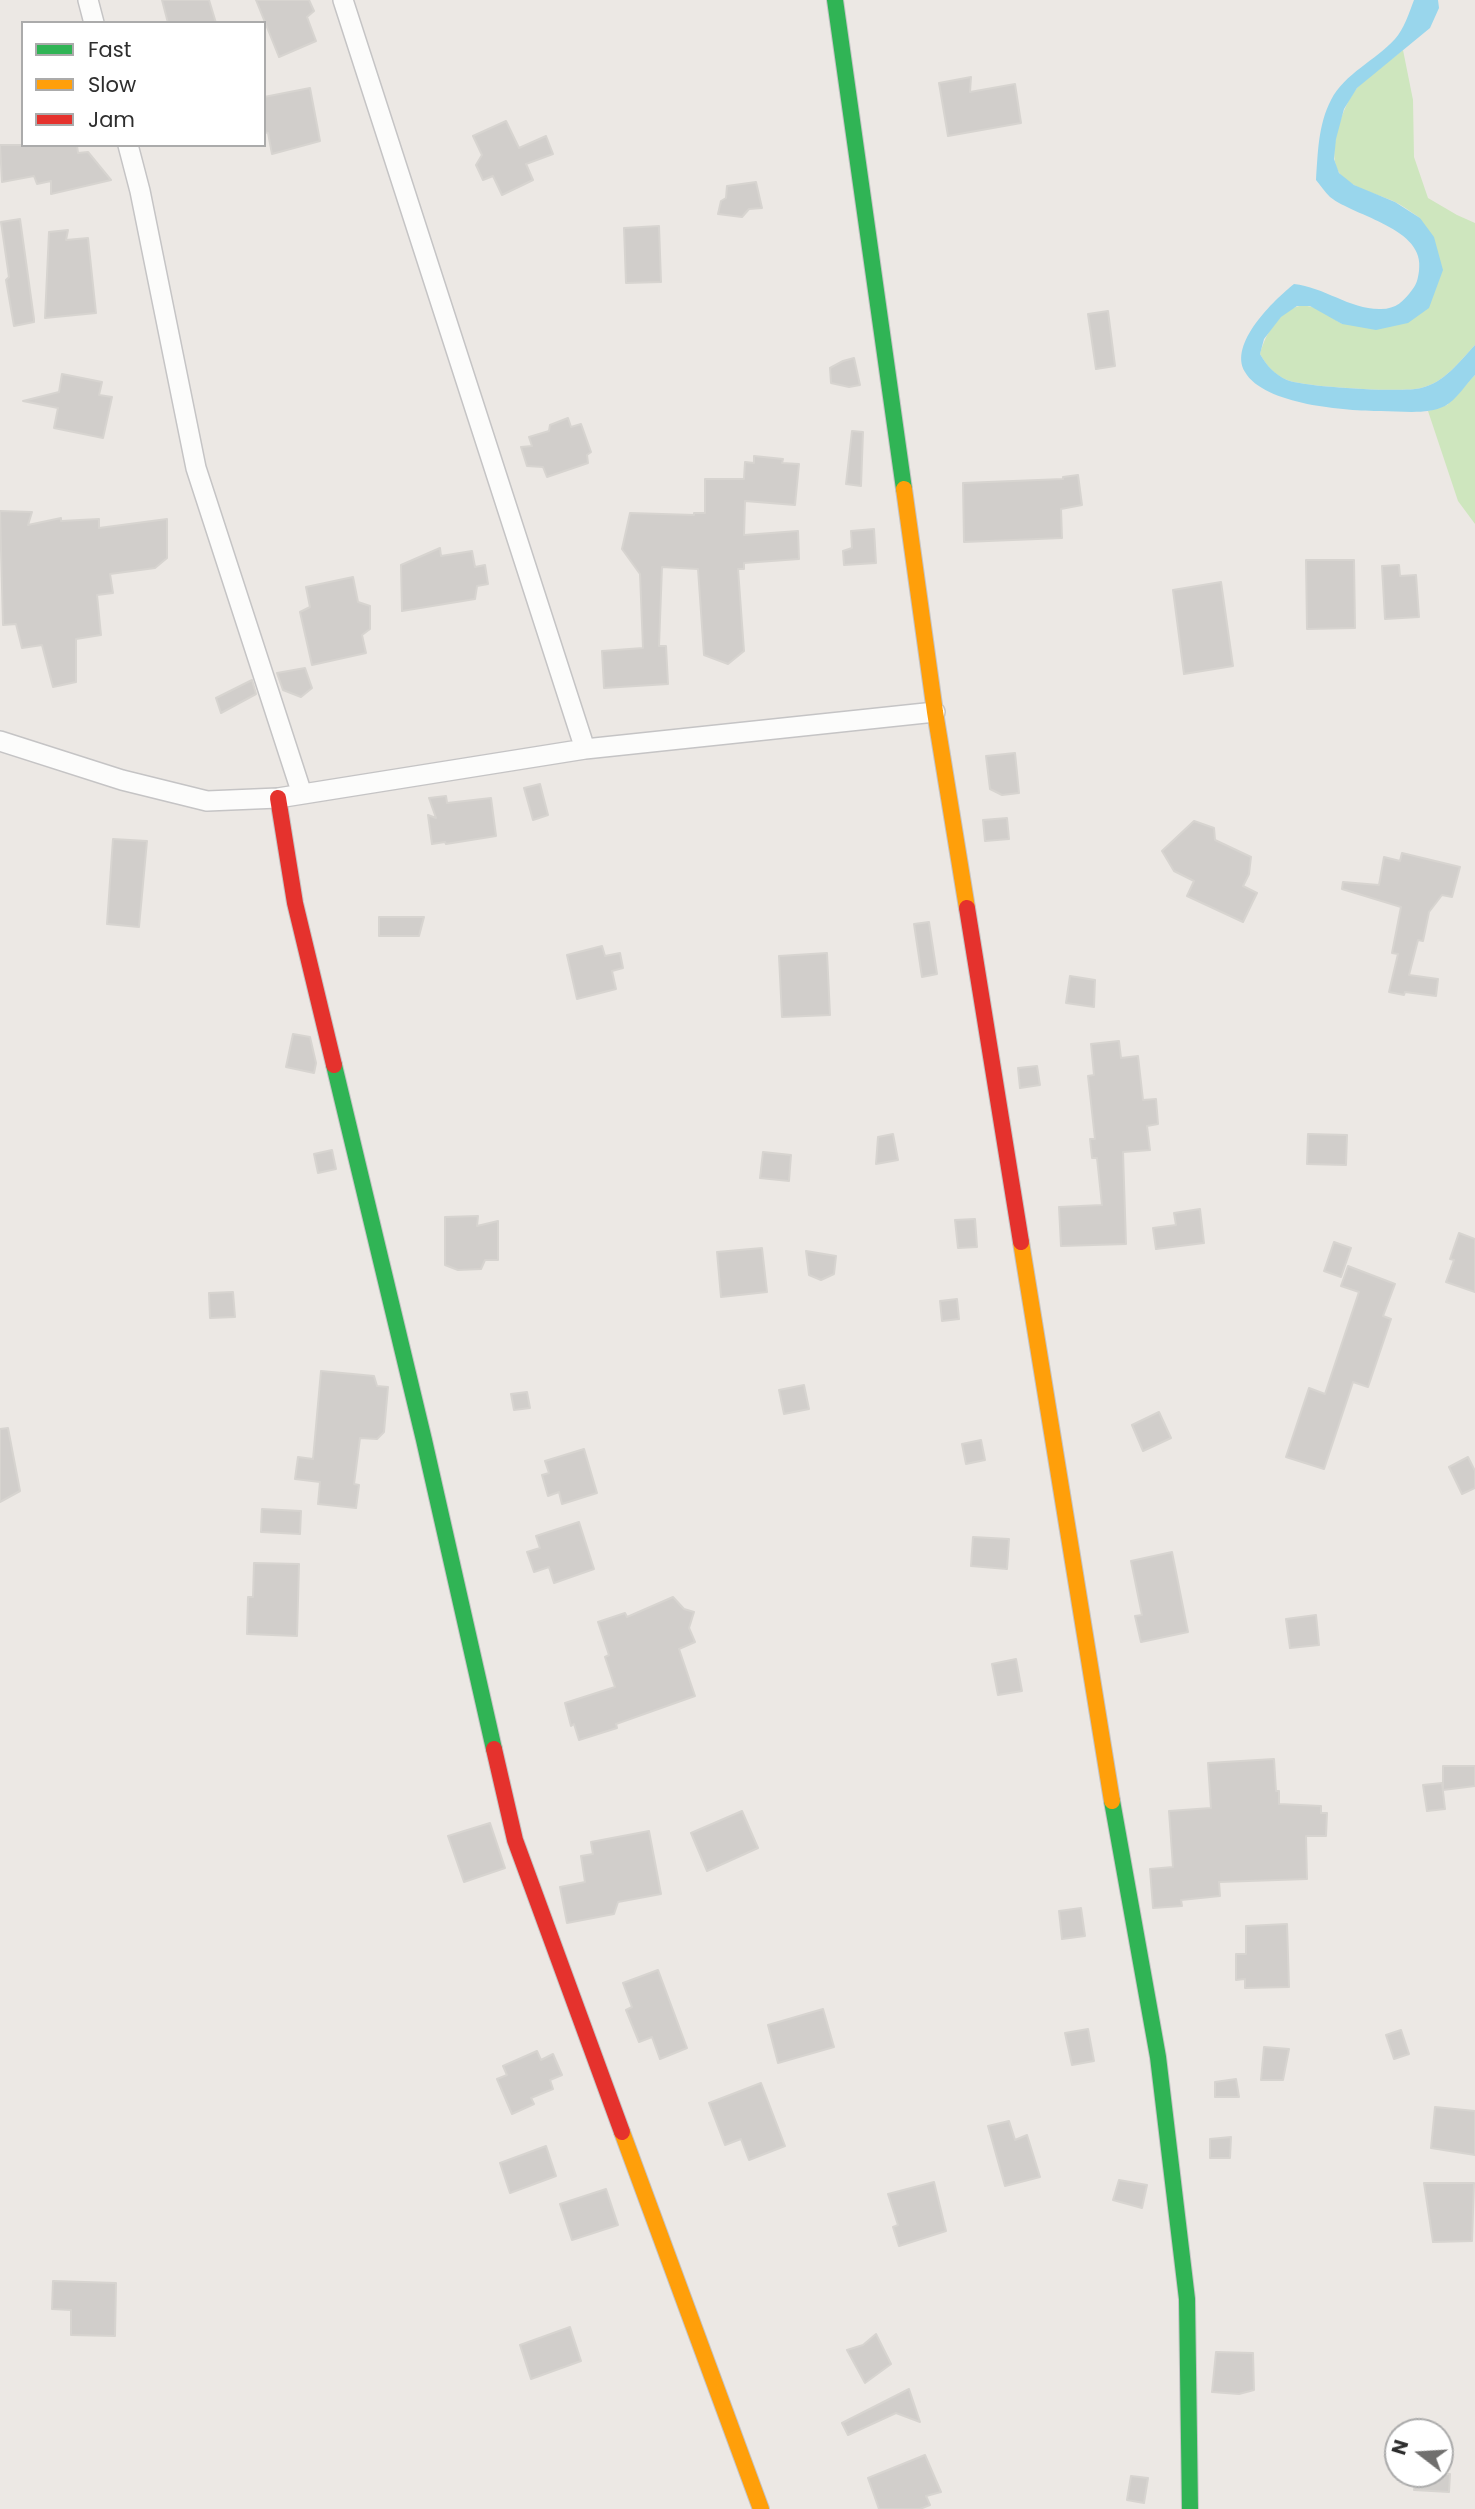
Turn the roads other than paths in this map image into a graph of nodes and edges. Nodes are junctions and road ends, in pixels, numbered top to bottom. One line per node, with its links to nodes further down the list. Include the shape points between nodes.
1 (88, 0): 4 (street)
2 (343, 0): 8 (street)
3 (835, 0): 6 (street)
4 (93, 21)
5 (129, 147): 9 (street, via 196,468)
6 (934, 712): 8 (street); 12 (street, via 1101,1737 1158,2057 1187,2299)
7 (0, 741): 10 (street, via 206,801)
8 (585, 749): 9 (street)
9 (302, 794): 10 (street)
10 (278, 798): 11 (street, via 295,903 515,1840)
11 (761, 2509)
12 (1190, 2509)

